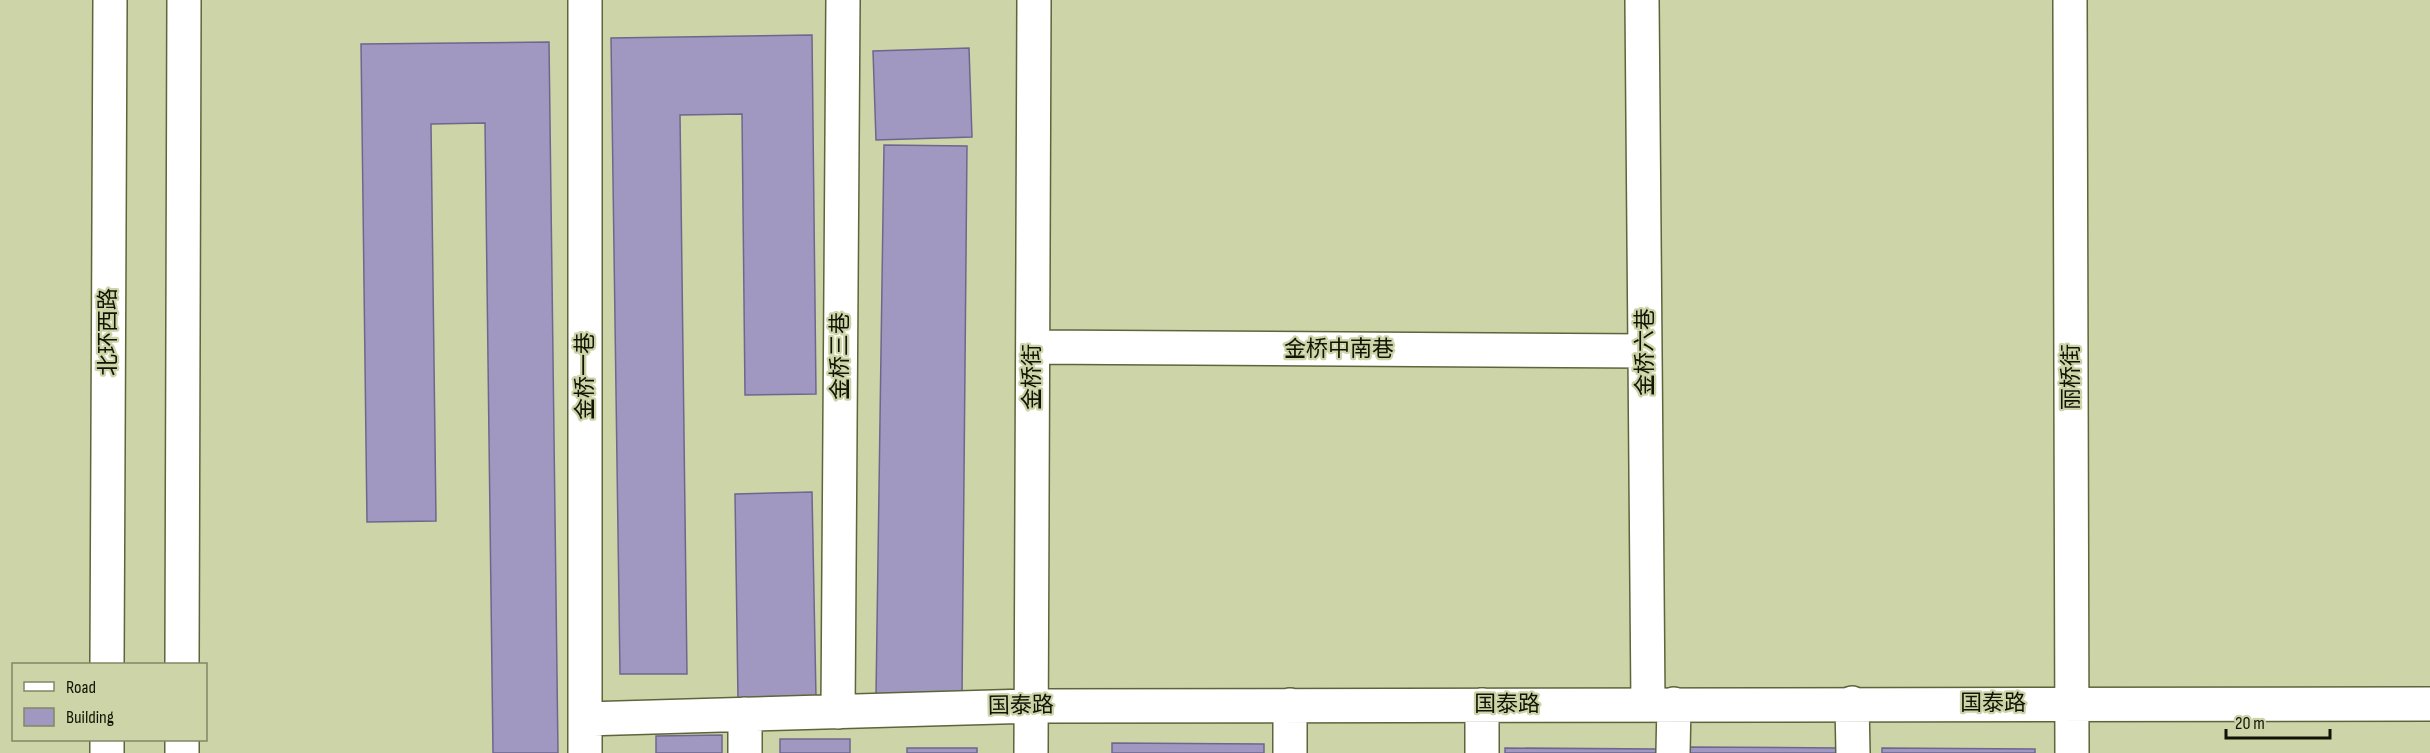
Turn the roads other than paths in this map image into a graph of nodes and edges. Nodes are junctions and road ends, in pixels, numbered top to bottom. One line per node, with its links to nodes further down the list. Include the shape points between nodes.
1 (110, 0): 10 (street, 北环西路)
2 (184, 0): 11 (street)
3 (585, 0): 21 (street, 金桥一巷)
4 (843, 0): 19 (street, 金桥三巷)
5 (1034, 0): 8 (street, 金桥街)
6 (1642, 0): 9 (street, 金桥六巷)
7 (2070, 0): 12 (street, 丽桥街)
8 (1033, 347): 9 (street, 金桥中南巷); 18 (street, 金桥街)
9 (1645, 351): 13 (street, 金桥六巷)
10 (107, 663)
11 (182, 663)
12 (2073, 703): 14 (street, 国泰路); 15 (street, 国泰路); 29 (street, 丽桥街)
13 (1661, 704): 14 (street, 国泰路); 17 (street, 国泰路); 27 (street, 金桥六巷)
14 (1852, 704): 28 (street)
15 (2430, 704)
16 (1290, 705): 17 (street, 国泰路); 18 (street, 国泰路); 25 (street)
17 (1482, 705): 26 (street)
18 (1031, 706): 19 (street, 国泰路); 24 (street, 金桥街)
19 (838, 712): 20 (street, 国泰路)
20 (745, 714): 21 (street, 国泰路); 23 (street)
21 (585, 719): 22 (street, 金桥一巷)
22 (585, 753)
23 (745, 753)
24 (1031, 753)
25 (1290, 753)
26 (1482, 753)
27 (1673, 753)
28 (1853, 753)
29 (2072, 753)

